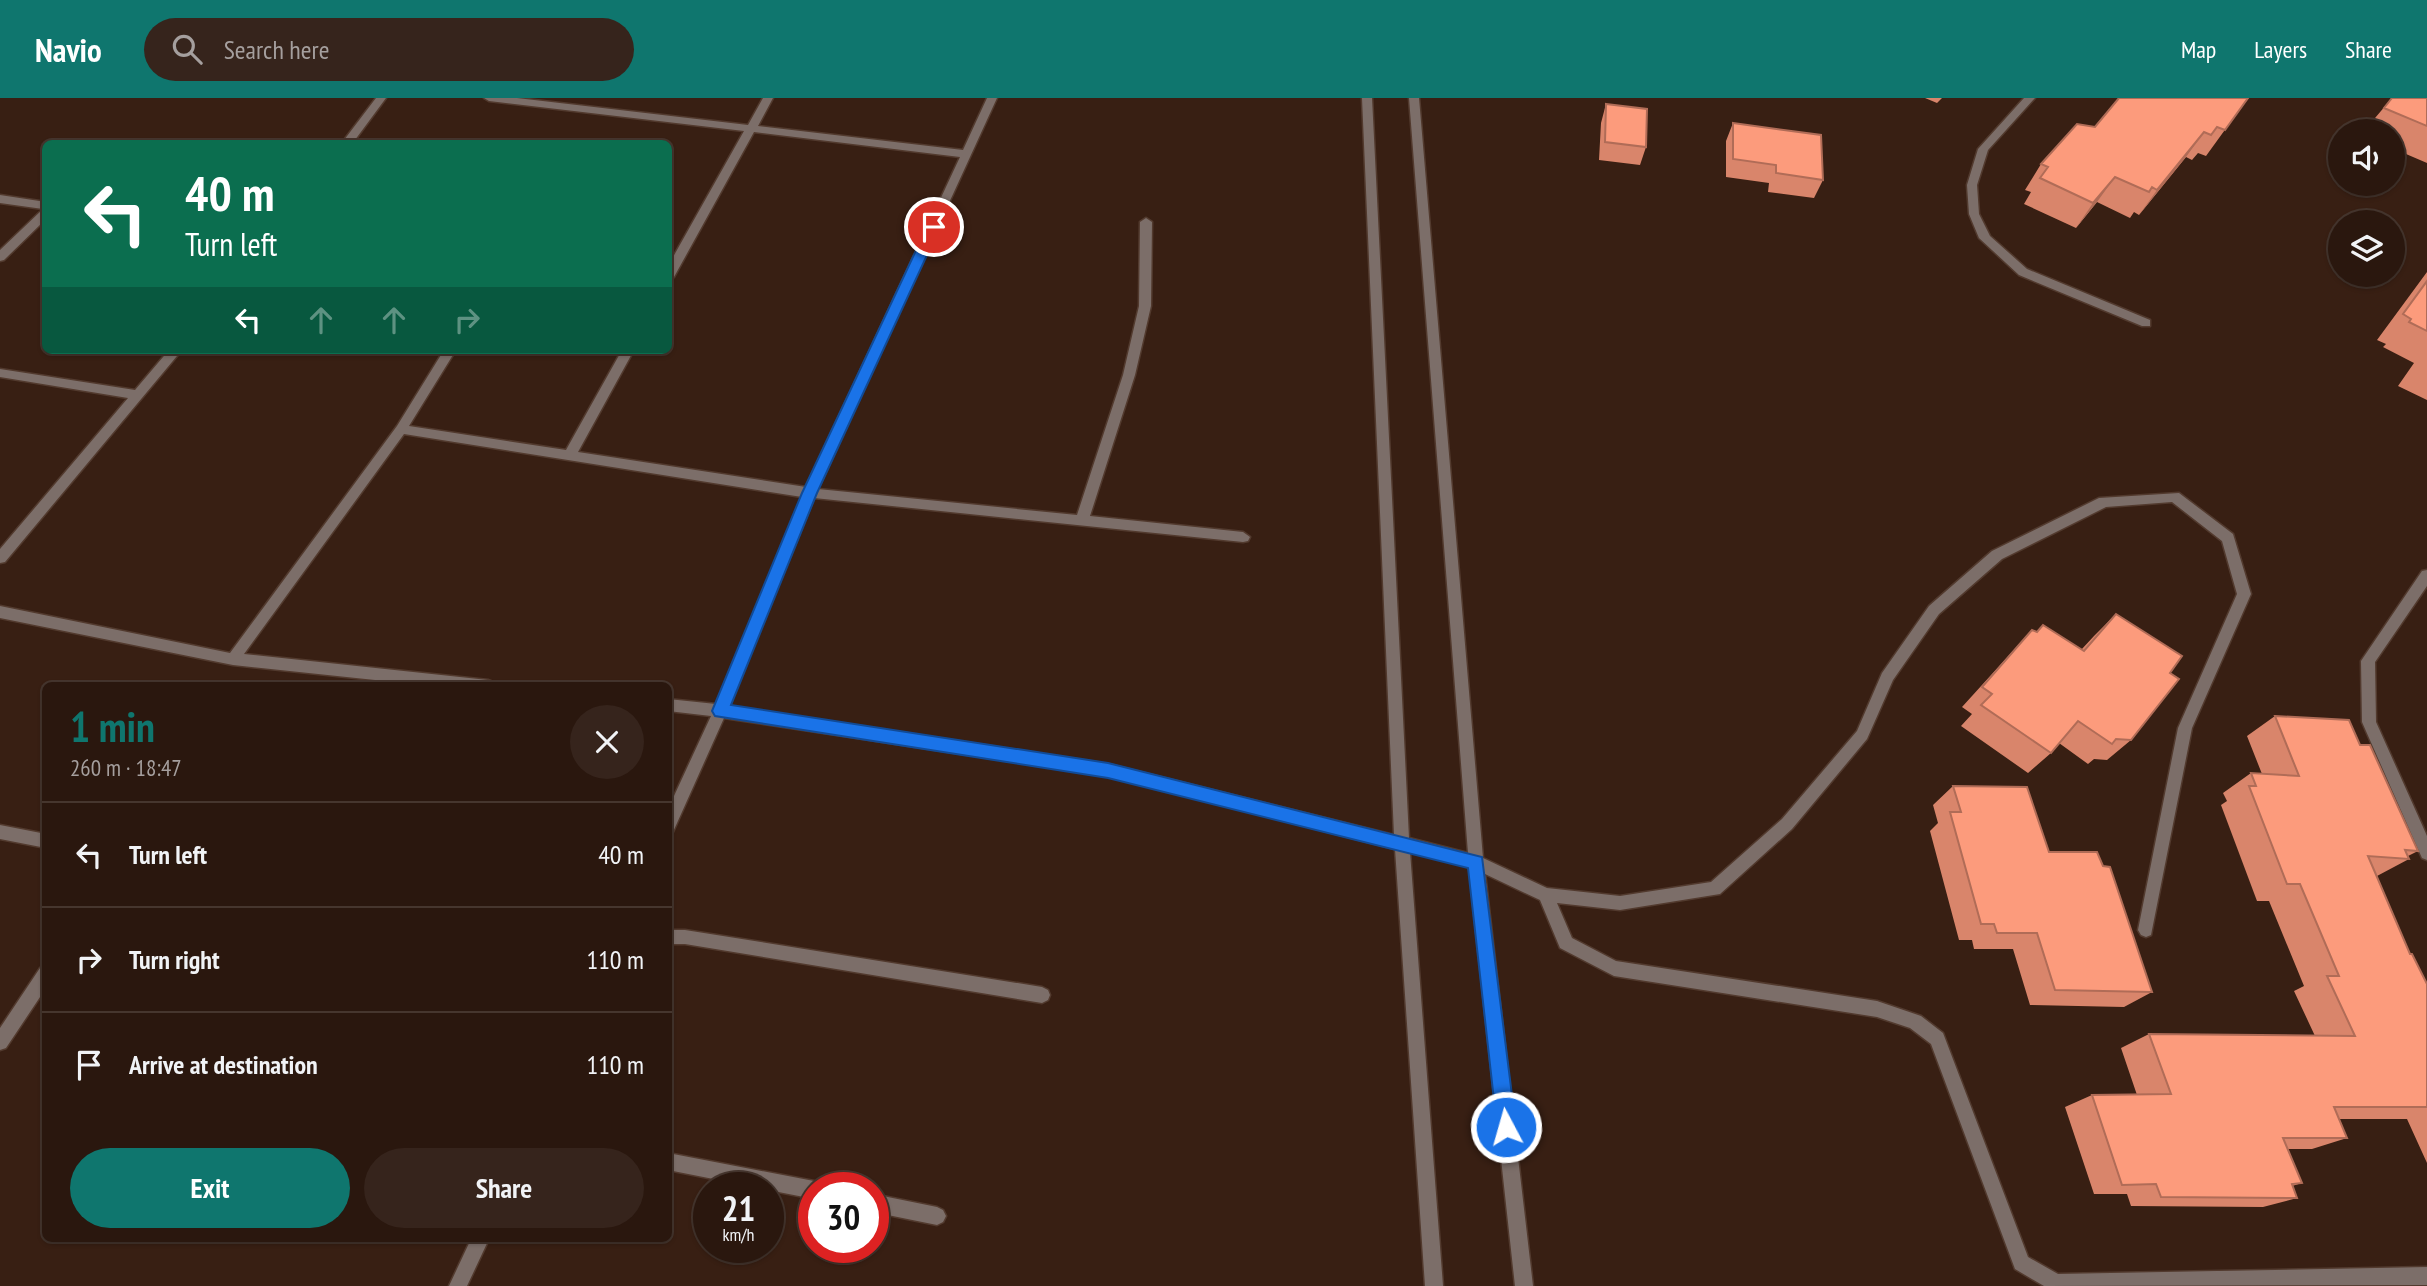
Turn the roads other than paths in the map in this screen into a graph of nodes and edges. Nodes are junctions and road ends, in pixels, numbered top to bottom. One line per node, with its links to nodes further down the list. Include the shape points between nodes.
1 (381, 98): 9 (street)
2 (489, 98): 8 (street)
3 (768, 98): 8 (street)
4 (992, 98): 10 (street)
5 (1367, 98): 38 (street)
6 (1414, 98): 40 (street)
7 (2030, 98): 17 (street, via 1983,149 1979,161 1972,185 1974,214 1985,238 2023,272)
8 (749, 130): 10 (street); 16 (street)
9 (349, 140)
10 (967, 154): 25 (street)
11 (0, 199): 12 (street)
12 (42, 205)
13 (42, 216): 15 (street)
14 (1146, 222): 26 (street, via 1145,306 1129,375)
15 (0, 257)
16 (672, 268)
17 (2146, 323)
18 (173, 354): 22 (street)
19 (448, 354): 23 (street)
20 (626, 354): 24 (street)
21 (0, 373): 22 (street)
22 (138, 395): 28 (street)
23 (401, 429): 24 (street); 31 (street)
24 (569, 456): 25 (street)
25 (810, 493): 26 (street); 34 (street)
26 (1082, 521): 27 (street)
27 (1243, 537)
28 (0, 558)
29 (2427, 575): 39 (street, via 2368,661 2369,722)
30 (0, 612): 31 (street)
31 (233, 659): 32 (street)
32 (450, 682)
33 (672, 705): 34 (street)
34 (720, 711): 35 (street); 38 (street, via 1108,770)
35 (672, 818)
36 (0, 832): 37 (street)
37 (42, 840)
38 (1402, 843): 40 (street); 54 (street)
39 (2427, 852)
40 (1476, 862): 41 (street); 55 (street)
41 (1546, 895): 42 (street, via 1620,902 1715,889 1787,824 1862,735 1887,677 1934,610 1997,555 2104,502 2174,497 2228,538 2244,594 2185,728); 52 (street, via 1566,943 1615,968 1877,1009 1915,1022 1937,1039 2021,1263 2056,1283)
42 (2146, 930)
43 (672, 937): 45 (street)
44 (42, 979): 46 (street)
45 (1042, 995)
46 (0, 1042)
47 (672, 1162): 48 (street)
48 (798, 1188)
49 (889, 1206): 50 (street)
50 (937, 1216)
51 (479, 1242): 53 (street)
52 (2427, 1276)
53 (458, 1286)
54 (1434, 1286)
55 (1524, 1286)

